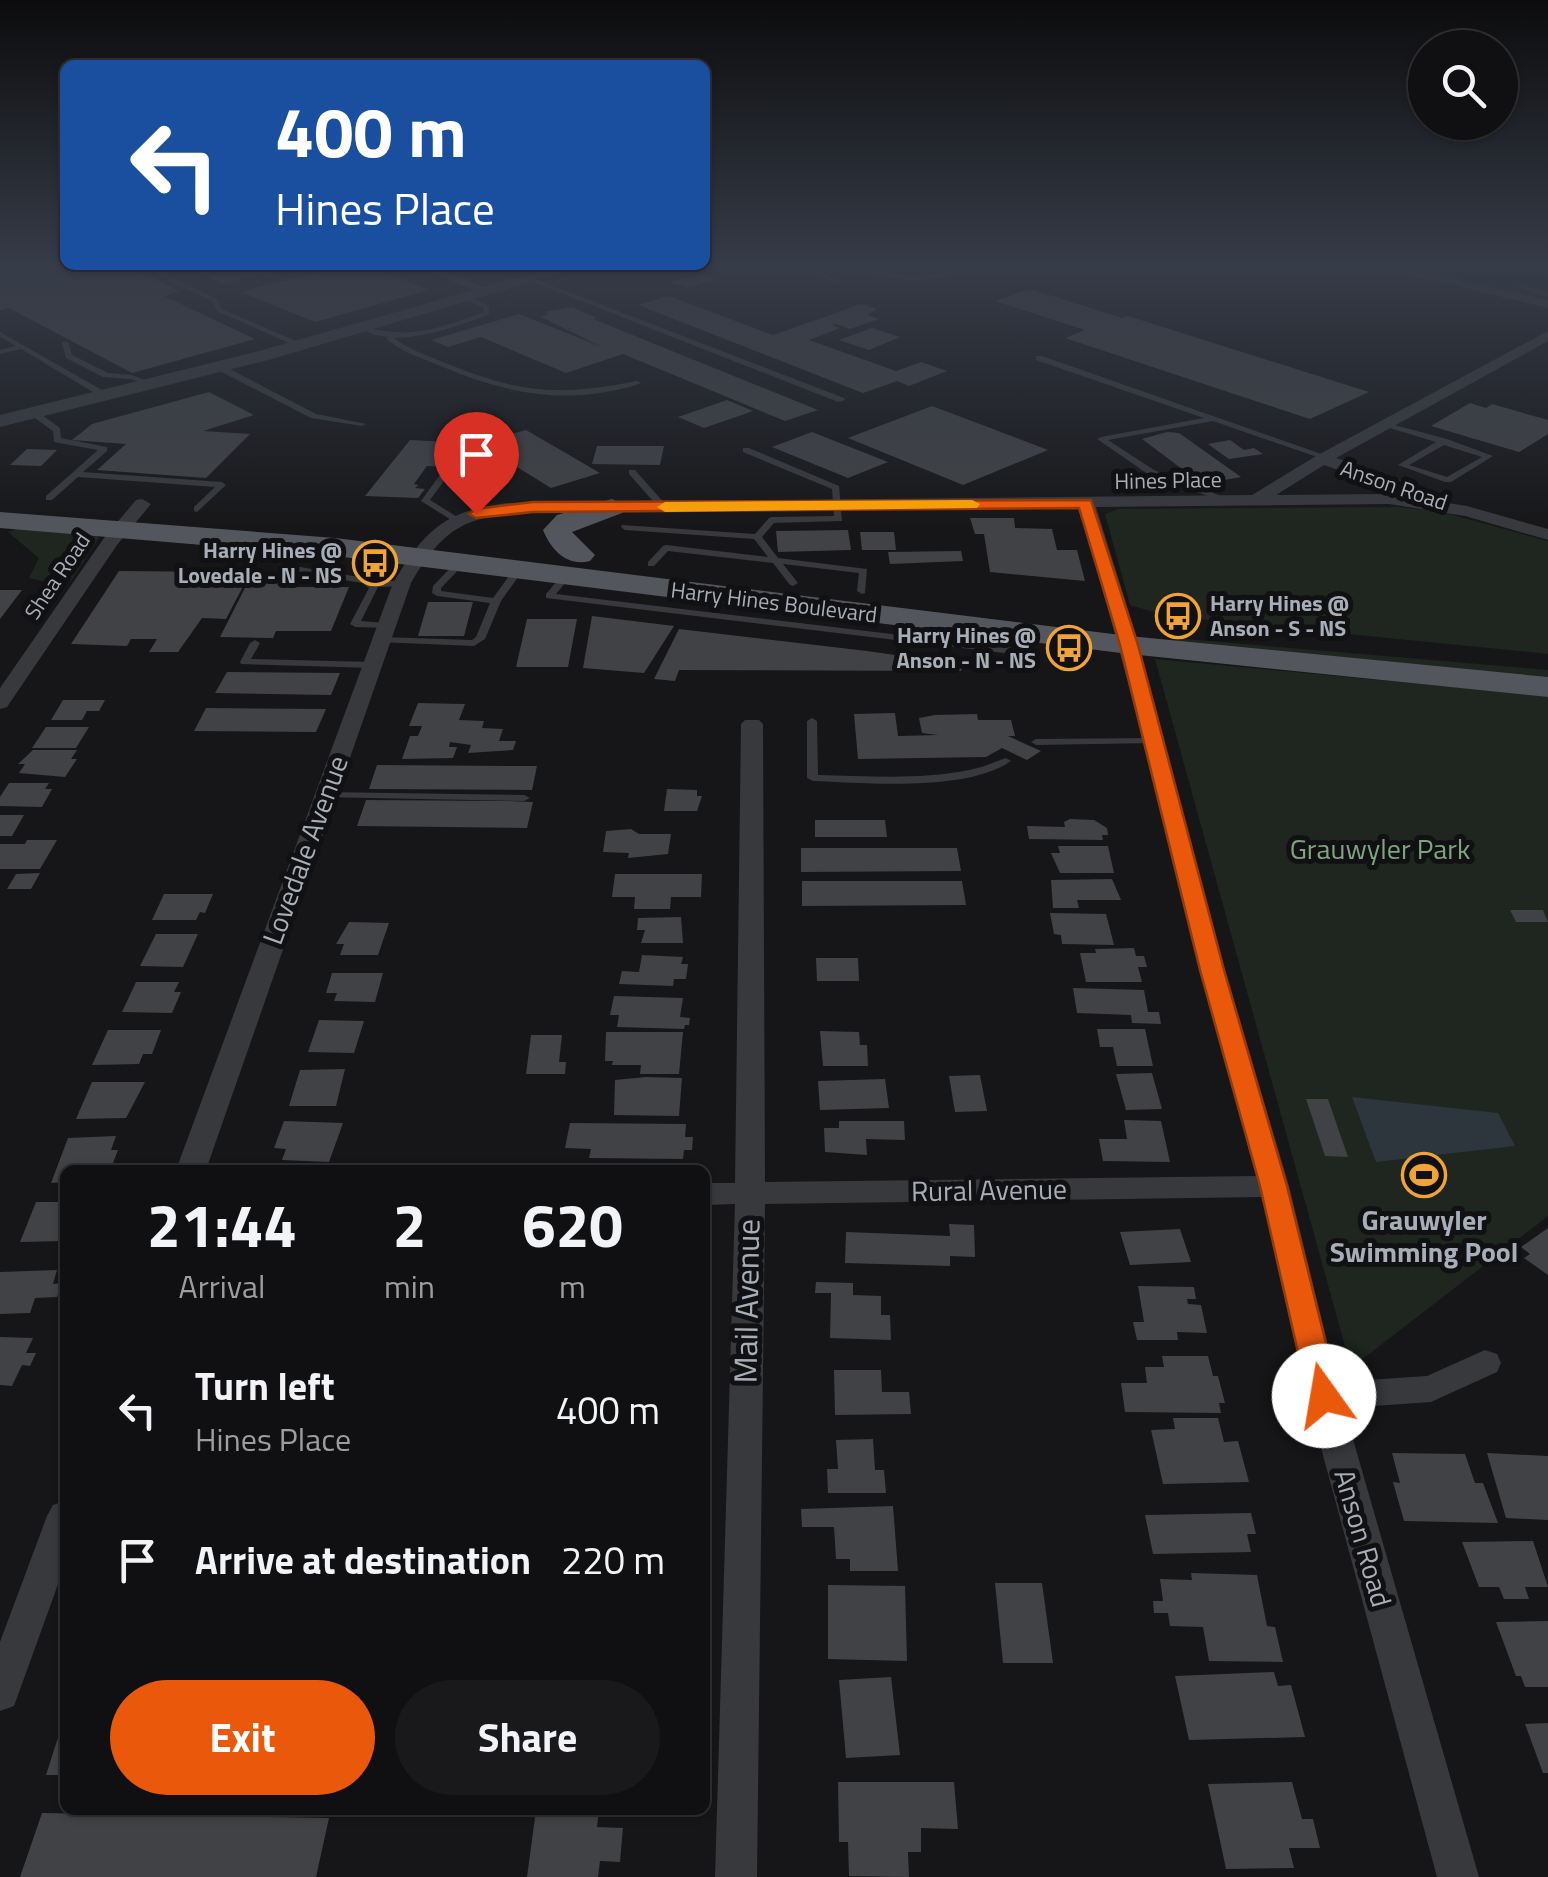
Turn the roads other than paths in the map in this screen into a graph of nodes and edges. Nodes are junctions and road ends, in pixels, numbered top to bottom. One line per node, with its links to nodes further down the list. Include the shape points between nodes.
1 (38, 356): 11 (lane)
2 (69, 356): 10 (lane, via 106,375)
3 (259, 356): 8 (street)
4 (421, 356): 9 (lane, via 516,392 558,395)
5 (732, 356): 12 (lane)
6 (1511, 356): 17 (street, Anson Road)
7 (1039, 358): 14 (lane)
8 (218, 366): 10 (street); 16 (lane, via 314,416)
9 (637, 383)
10 (150, 384): 11 (street)
11 (106, 396): 13 (street)
12 (841, 400)
13 (35, 414): 15 (street); 23 (lane, via 57,430 57,440 104,449)
14 (1215, 418): 20 (lane); 27 (lane, via 1100,439 1151,472)
15 (0, 421)
16 (362, 424)
17 (1386, 424): 18 (lane); 20 (street, Anson Road)
18 (1444, 441): 18 (lane, via 1490,456 1448,480 1402,466)
19 (746, 450): 30 (lane, via 836,488)
20 (1324, 458): 26 (street, Anson Road); 32 (street, Anson Road)
21 (448, 470): 39 (lane, via 425,501)
22 (632, 472): 31 (lane)
23 (76, 474): 25 (lane); 29 (lane)
24 (0, 495): 25 (main road, Harry Hines Boulevard)
25 (49, 498): 29 (main road, Harry Hines Boulevard)
26 (1254, 501): 27 (street, Hines Place); 32 (street, Hines Place, via 1389,500)
27 (1232, 502): 28 (street, Hines Place)
28 (1086, 503): 30 (street, Hines Place); 49 (street, Anson Road)
29 (141, 504): 34 (main road, Harry Hines Boulevard); 38 (main road, Harry Hines Boulevard); 39 (main road, Harry Hines Boulevard); 54 (street, Shea Road)
30 (838, 505): 31 (street, Hines Place); 37 (lane, via 839,519 772,520)
31 (663, 507): 33 (street, Hines Place)
32 (1466, 511): 36 (street, Hines Place)
33 (618, 517): 35 (lane); 39 (street, Hines Place, via 503,508); 41 (main road, via 568,521 558,530)
34 (0, 520)
35 (661, 530): 37 (lane); 43 (lane)
36 (1548, 535)
37 (757, 537): 45 (lane)
38 (305, 544): 39 (main road, Harry Hines Boulevard); 44 (lane, via 281,567)
39 (426, 549): 40 (main road, Harry Hines Boulevard); 41 (main road, Harry Hines Boulevard); 44 (lane); 48 (street, Lovedale Avenue)
40 (460, 563): 42 (main road, Harry Hines Boulevard); 46 (lane, via 437,593)
41 (573, 566): 42 (main road, Harry Hines Boulevard); 43 (main road, Harry Hines Boulevard)
42 (518, 570): 46 (lane)
43 (642, 575): 45 (main road, Harry Hines Boulevard); 45 (main road, Harry Hines Boulevard, via 690,602)
44 (369, 584): 48 (lane, via 374,587 355,624)
45 (780, 592): 47 (main road, Harry Hines Boulevard); 47 (lane, via 864,571)
46 (496, 601): 48 (lane, via 474,643)
47 (859, 612): 49 (main road, Harry Hines Boulevard); 49 (main road, Harry Hines Boulevard, via 920,630)
48 (384, 633): 52 (street, Lovedale Avenue)
49 (1124, 633): 51 (main road, Harry Hines Boulevard); 53 (main road, Harry Hines Boulevard); 58 (street, Anson Road)
50 (255, 642): 52 (lane, via 246,662)
51 (1548, 660)
52 (372, 665): 60 (street, Lovedale Avenue)
53 (1548, 686)
54 (0, 703)
55 (812, 721): 59 (lane, via 813,778 907,780 993,769)
56 (752, 724): 65 (street, Mail Avenue)
57 (1036, 742): 58 (lane)
58 (1152, 742): 63 (street, Anson Road)
59 (1006, 760)
60 (324, 795): 61 (lane); 62 (street, Lovedale Avenue)
61 (524, 798)
62 (193, 1165)
63 (1274, 1186): 65 (street, Rural Avenue); 67 (street, Anson Road)
64 (710, 1194): 65 (street, Rural Avenue)
65 (750, 1194): 70 (street, Mail Avenue)
66 (1485, 1363): 67 (street, via 1431,1389)
67 (1324, 1396): 71 (street, Anson Road)
68 (60, 1530): 69 (street)
69 (0, 1692)
70 (736, 1877)
71 (1458, 1877)

